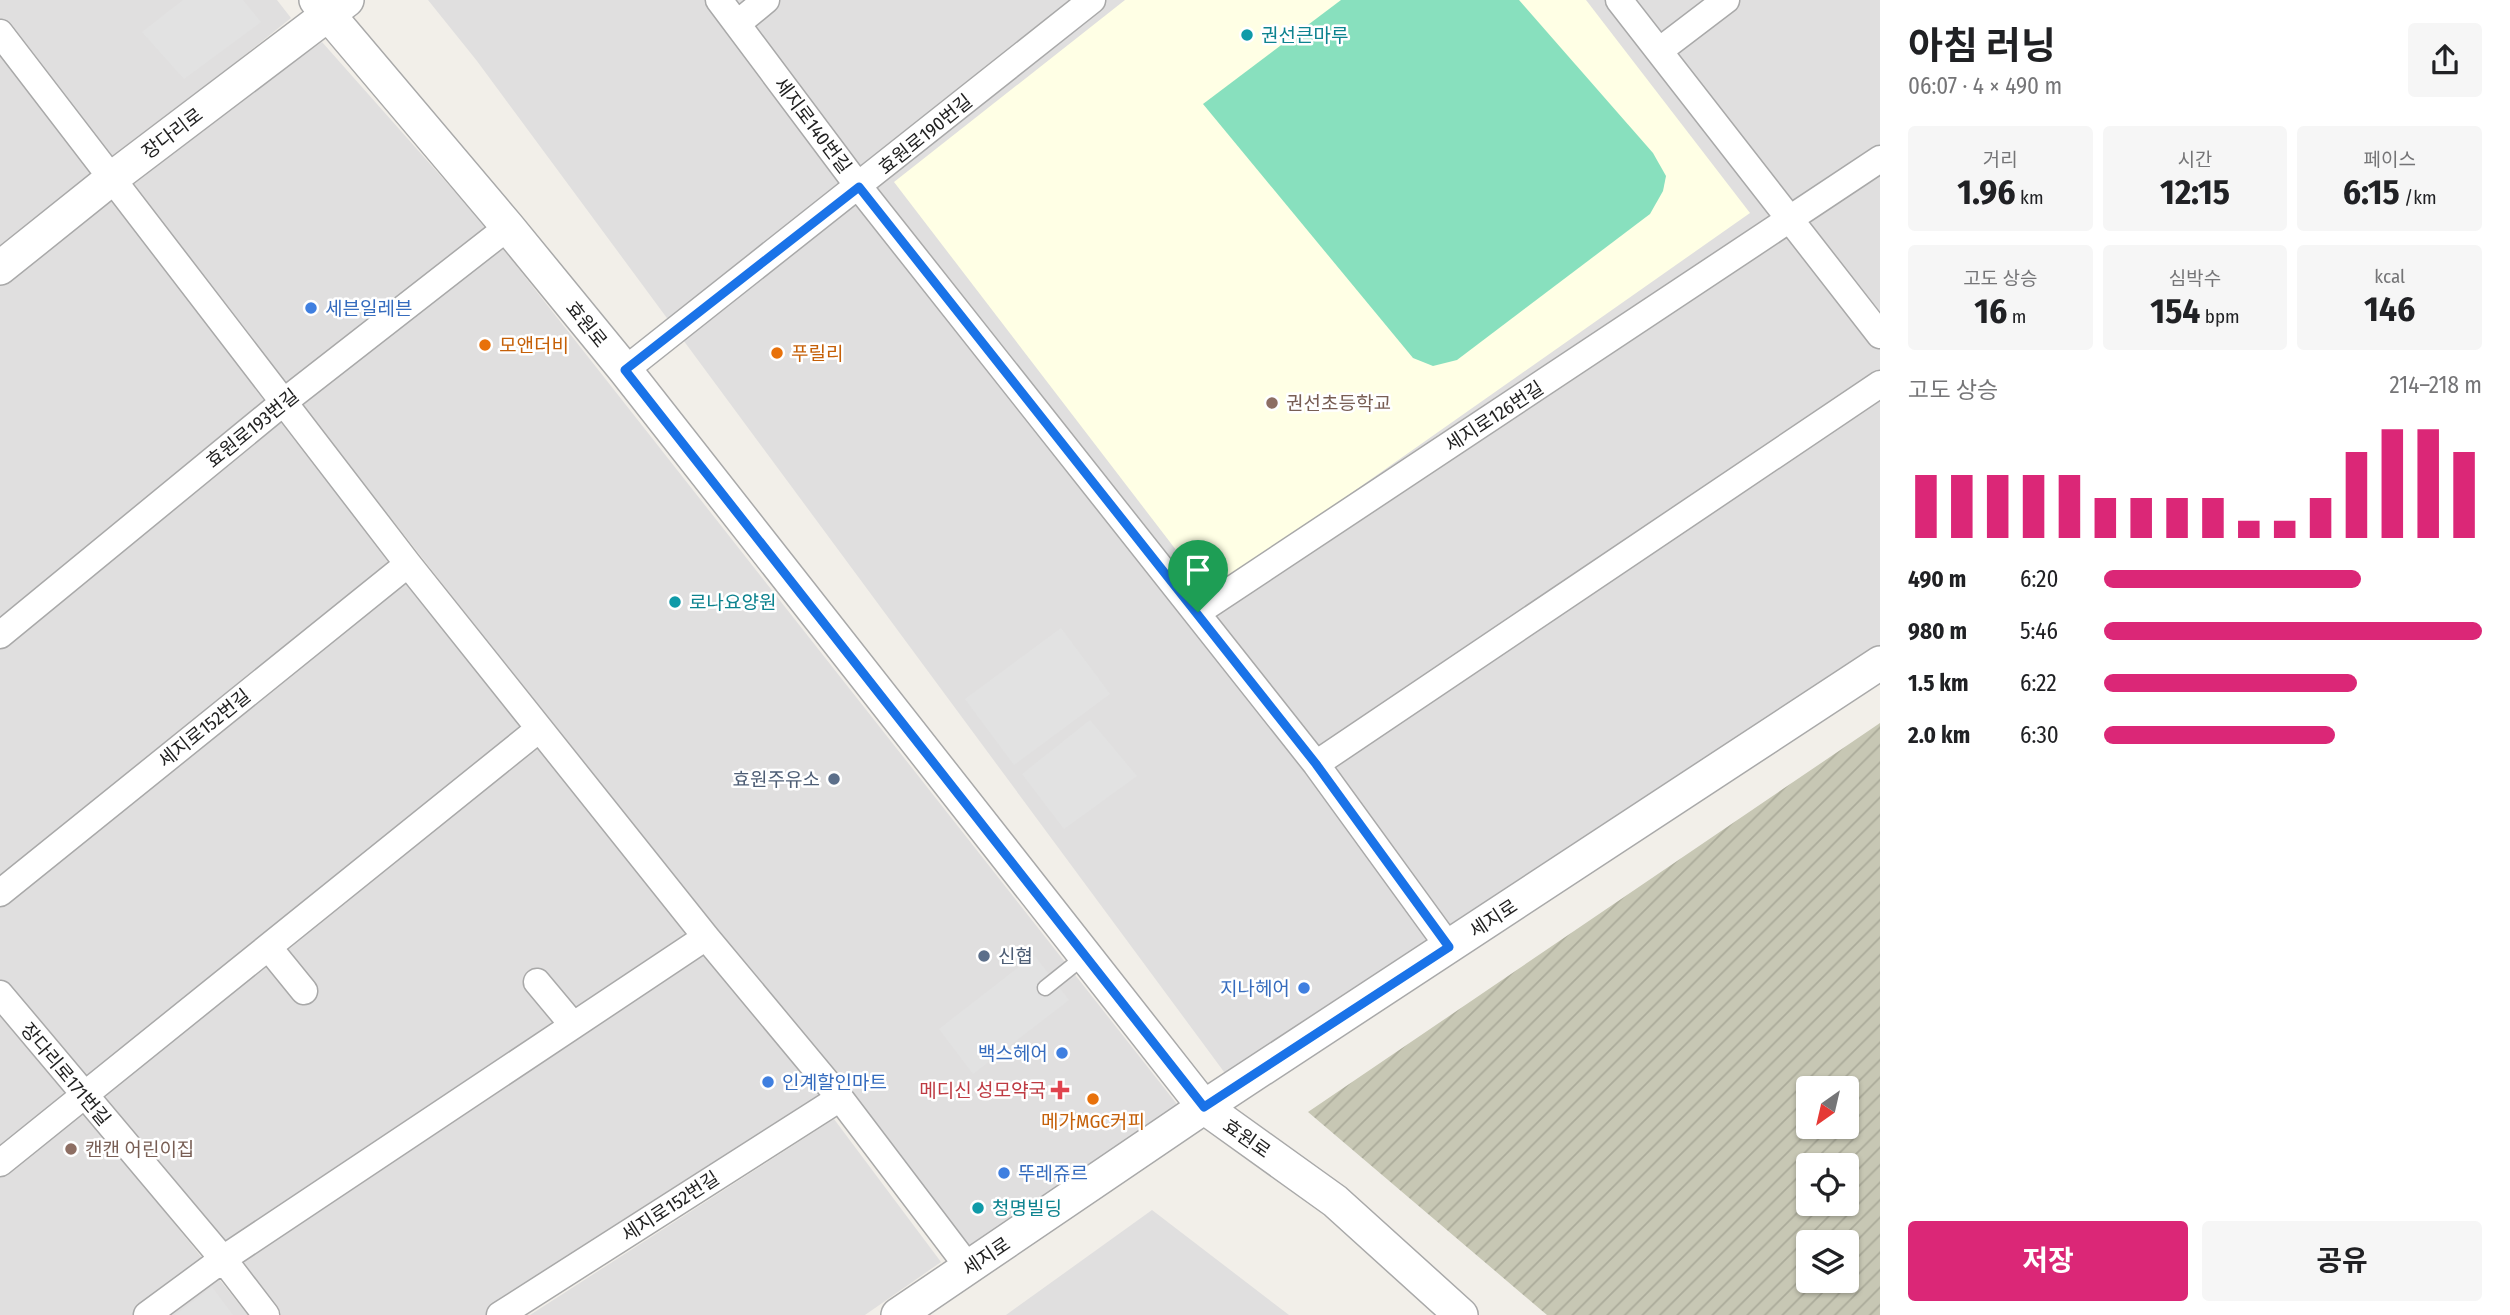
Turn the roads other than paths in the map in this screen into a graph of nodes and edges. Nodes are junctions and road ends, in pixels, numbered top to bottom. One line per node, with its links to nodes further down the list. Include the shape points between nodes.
1 (719, 0): 7 (street, 세지로140번길)
2 (766, 0): 7 (street)
3 (1092, 0): 12 (street, 효원로190번길)
4 (1619, 0): 9 (street)
5 (1726, 0): 9 (street)
6 (329, 4): 11 (street, 장다리로); 14 (street, 효원로)
7 (737, 24): 12 (street, 세지로140번길)
8 (0, 33): 11 (street)
9 (1659, 51): 13 (street)
10 (1880, 159): 13 (street, 세지로126번길)
11 (111, 179): 15 (street, 장다리로); 19 (street)
12 (859, 187): 17 (street, 효원로190번길); 21 (street, 세지로140번길)
13 (1791, 220): 16 (street); 21 (street, 세지로126번길)
14 (508, 227): 17 (street, 효원로); 19 (street, 효원로193번길)
15 (0, 268)
16 (1880, 335)
17 (625, 370): 30 (street, 효원로)
18 (1880, 384): 25 (street)
19 (285, 401): 20 (street); 22 (street, 효원로193번길)
20 (408, 564): 24 (street); 26 (street, 세지로152번길)
21 (1198, 612): 25 (street, 세지로140번길)
22 (0, 635)
23 (1880, 663): 28 (street, 세지로)
24 (539, 729): 27 (street); 29 (street)
25 (1316, 764): 28 (street, 세지로140번길)
26 (0, 892)
27 (706, 937): 35 (street); 37 (street)
28 (1449, 947): 38 (street, 세지로)
29 (269, 948): 33 (street); 36 (street)
30 (1085, 956): 32 (lane); 38 (street, 효원로)
31 (537, 982): 35 (street)
32 (1045, 988)
33 (304, 990)
34 (0, 994): 36 (street, 장다리로171번길)
35 (573, 1025): 40 (street)
36 (85, 1096): 39 (street); 40 (street, 장다리로171번길)
37 (840, 1098): 41 (street); 44 (street, 세지로152번길)
38 (1204, 1107): 41 (street, 세지로); 46 (street, 효원로, via 1335,1201)
39 (0, 1163)
40 (223, 1259): 42 (street); 43 (street, 장다리로171번길)
41 (969, 1268): 45 (street, 세지로)
42 (147, 1315)
43 (266, 1315)
44 (500, 1315)
45 (898, 1315)
46 (1461, 1315)

